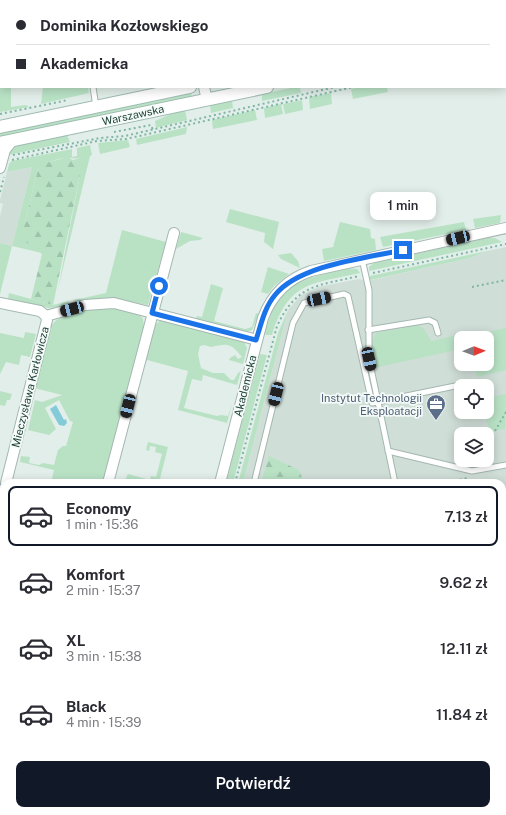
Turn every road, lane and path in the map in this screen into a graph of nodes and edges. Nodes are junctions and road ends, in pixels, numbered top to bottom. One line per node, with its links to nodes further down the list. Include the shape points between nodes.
1 (93, 88): 9 (lane)
2 (185, 88): 9 (main road, Warszawska)
3 (204, 88): 8 (street)
4 (262, 88): 8 (main road, Warszawska)
5 (331, 88): 12 (path)
6 (348, 88): 12 (path)
7 (75, 99): 10 (path)
8 (207, 100): 14 (main road, Warszawska)
9 (96, 107): 11 (main road, Warszawska)
10 (0, 114)
11 (0, 128)
12 (153, 131): 13 (path, via 152,125); 16 (path, via 100,138); 16 (path, via 126,139 97,141)
13 (114, 132)
14 (13, 140): 15 (main road, Warszawska); 16 (street)
15 (0, 143)
16 (1, 160)
17 (506, 230): 20 (street, Akademicka)
18 (174, 234): 25 (street)
19 (506, 244): 21 (path)
20 (362, 259): 21 (lane); 29 (street, Akademicka, via 311,271 286,284 268,306)
21 (366, 274): 27 (lane, via 369,294); 40 (path, via 311,287 296,296 285,309 271,345)
22 (506, 280): 23 (path)
23 (472, 287)
24 (0, 303): 26 (street, Mieczysława Karłowicza, via 40,311)
25 (152, 313): 26 (street, via 114,303 101,303); 29 (street); 38 (street)
26 (46, 316): 37 (street, Mieczysława Karłowicza)
27 (368, 330): 28 (lane, via 429,320 435,323); 31 (lane, via 369,359)
28 (438, 333)
29 (256, 340): 39 (street, Akademicka)
30 (454, 386): 31 (lane)
31 (378, 402): 34 (lane); 41 (lane, via 372,403 370,400 348,296 344,294 304,303 293,323)
32 (506, 412): 33 (path)
33 (495, 431)
34 (388, 451): 36 (lane); 42 (lane)
35 (506, 465): 36 (lane)
36 (472, 471): 43 (path, via 471,477)
37 (7, 479)
38 (109, 479)
39 (221, 479)
40 (236, 479)
41 (255, 479)
42 (393, 479)
43 (461, 479)
44 (281, 815): 45 (lane)
45 (286, 815)

